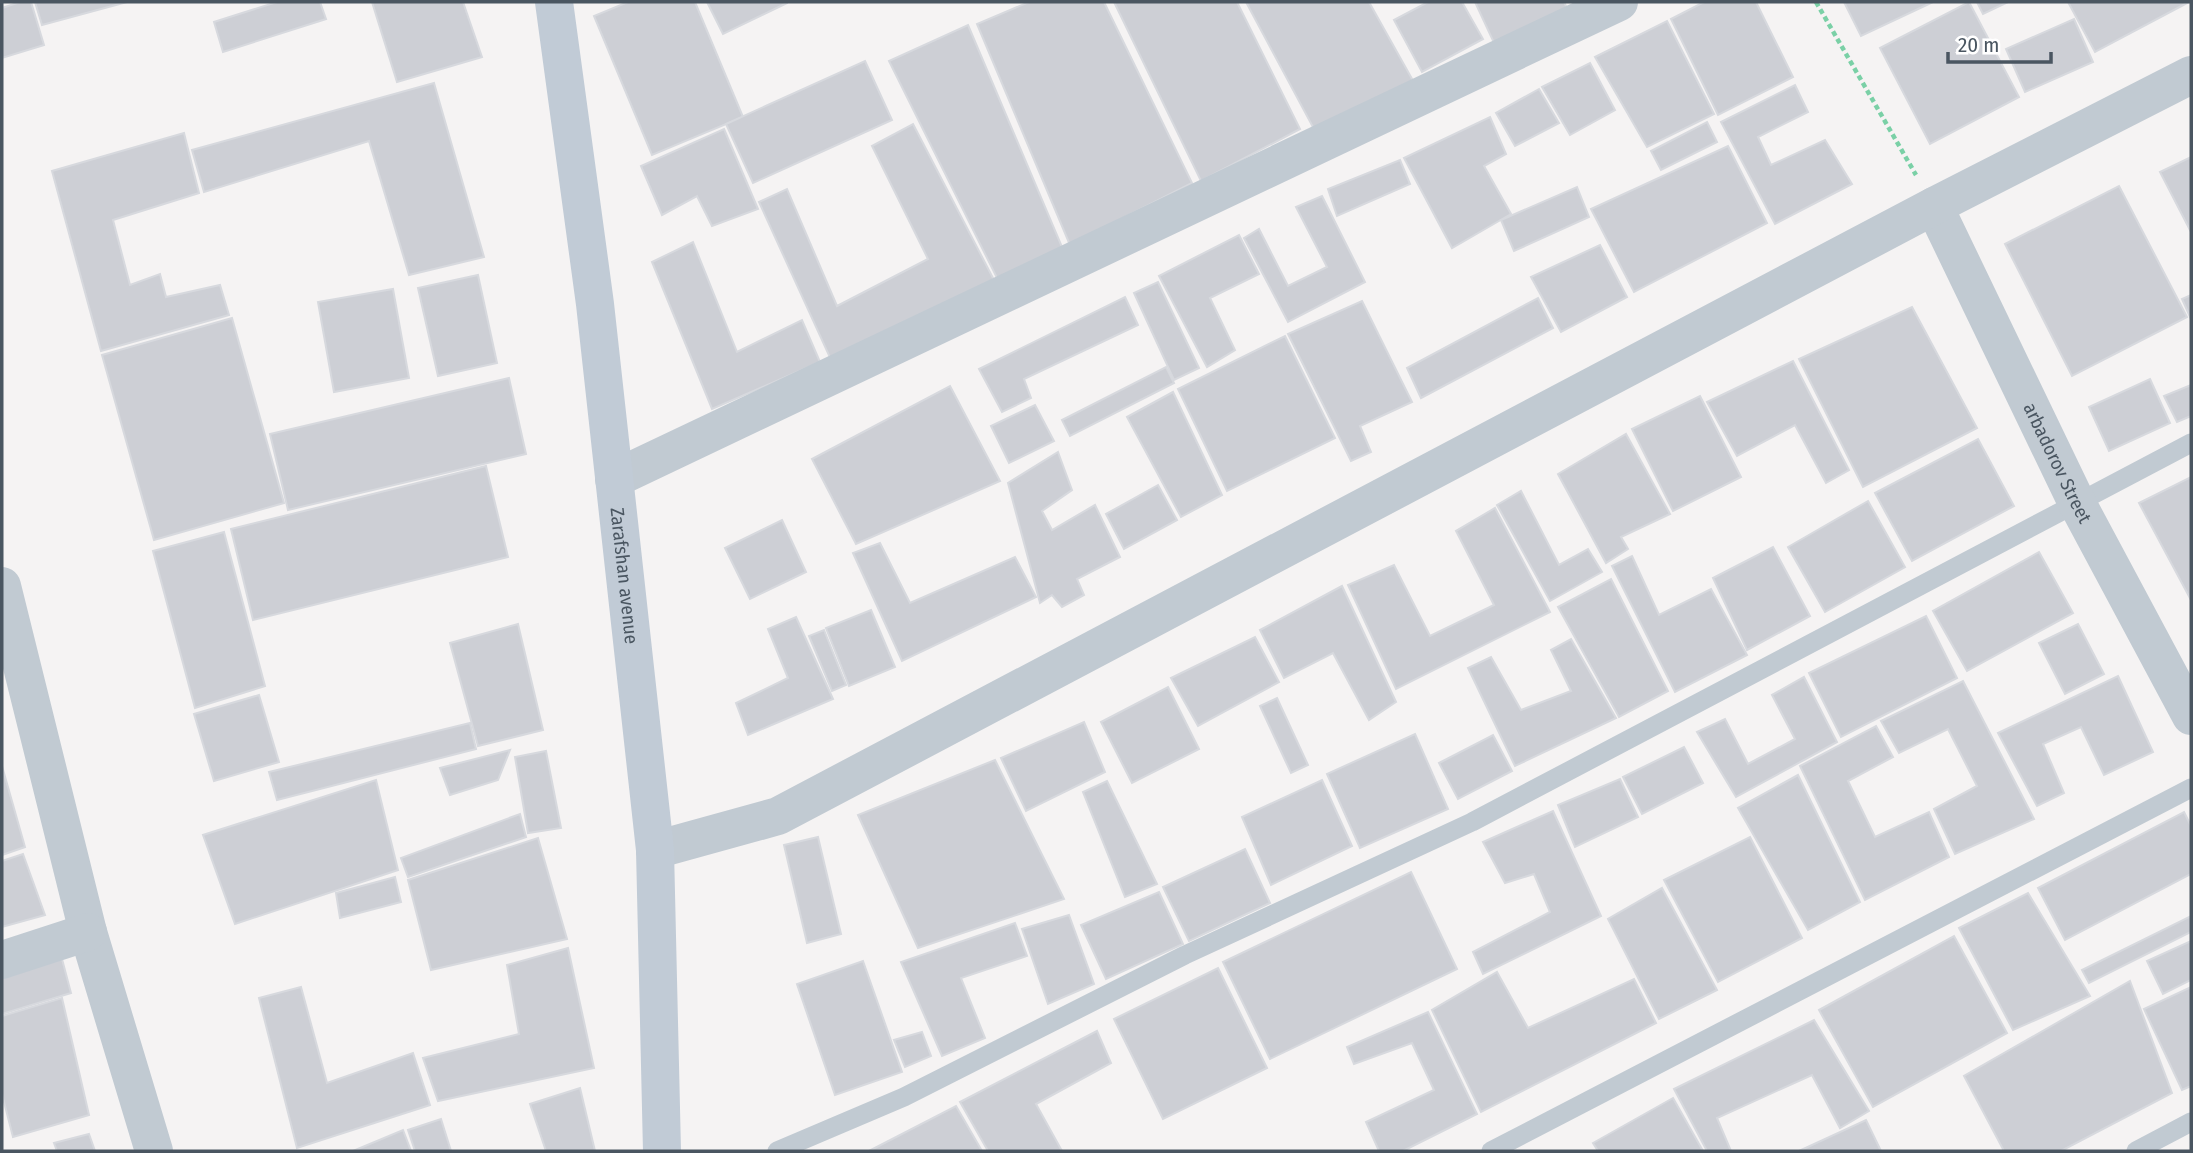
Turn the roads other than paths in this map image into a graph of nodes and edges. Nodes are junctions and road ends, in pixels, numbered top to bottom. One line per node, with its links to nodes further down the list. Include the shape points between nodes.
1 (554, 2): 6 (main road, Zarafshan avenue)
2 (1619, 2): 6 (street)
3 (2191, 75): 4 (street)
4 (1934, 206): 7 (street, arbadorov Street); 11 (street, via 778,817)
5 (2191, 443): 7 (lane)
6 (614, 479): 11 (main road, Zarafshan avenue)
7 (2077, 503): 9 (street, arbadorov Street); 17 (lane, via 1472,822 1185,955 904,1097)
8 (2, 586): 12 (street)
9 (2191, 716)
10 (2191, 788): 18 (lane)
11 (655, 850): 16 (main road, Zarafshan avenue)
12 (88, 932): 13 (street); 15 (street)
13 (2, 960)
14 (2191, 1122): 19 (lane)
15 (153, 1151)
16 (662, 1151)
17 (776, 1151)
18 (1491, 1151)
19 (2136, 1151)

